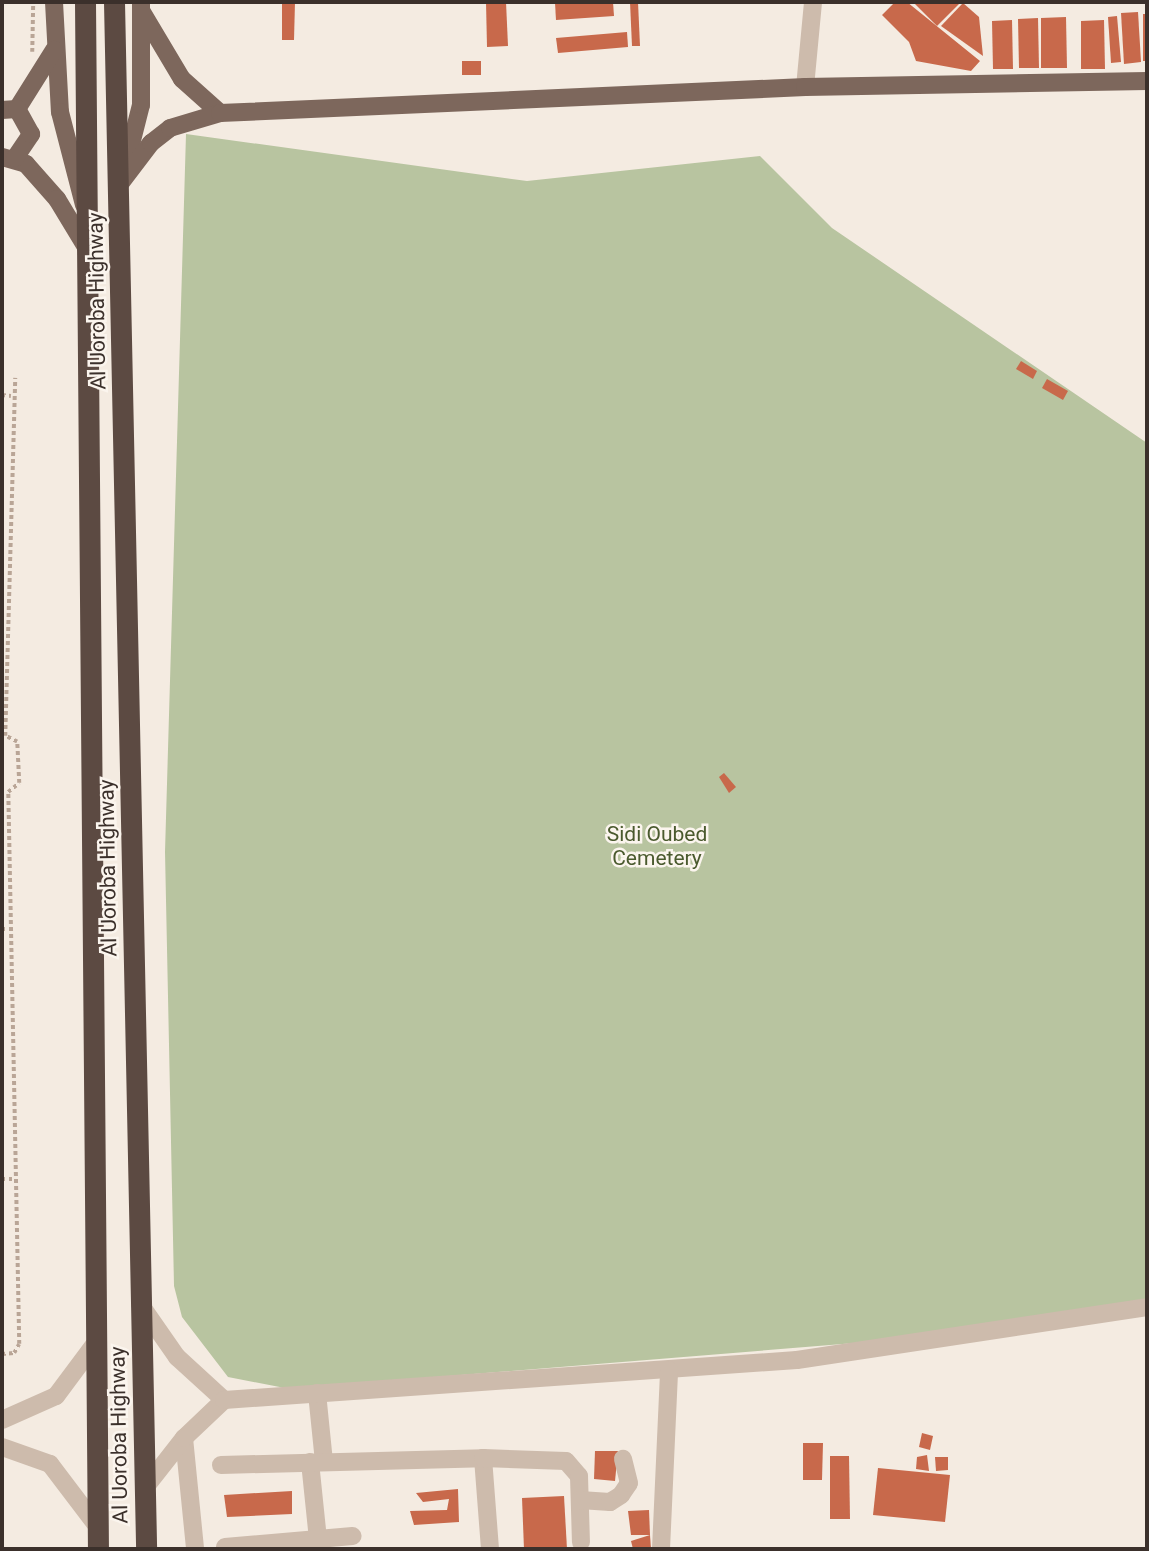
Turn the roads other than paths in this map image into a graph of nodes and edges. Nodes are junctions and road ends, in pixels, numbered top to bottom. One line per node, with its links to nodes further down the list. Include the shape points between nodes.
1 (54, 2): 6 (main road, Al Uoroba Highway)
2 (85, 2): 13 (highway, Al Uoroba Highway)
3 (114, 2): 12 (highway, Al Uoroba Highway)
4 (813, 2): 8 (street)
5 (141, 6): 10 (main road, via 182,79); 12 (main road, Al Uoroba Highway, via 141,105)
6 (55, 47): 9 (main road); 13 (main road, Al Uoroba Highway, via 64,137)
7 (1147, 82): 8 (main road)
8 (805, 86): 10 (main road)
9 (10, 109): 11 (main road, via 31,134)
10 (220, 113): 12 (main road, via 170,128 151,143)
11 (8, 158): 14 (main road, via 57,199)
12 (119, 185): 15 (highway, Al Uoroba Highway)
13 (86, 211): 14 (highway, Al Uoroba Highway)
14 (86, 247): 17 (highway, Al Uoroba Highway)
15 (141, 1304): 20 (street, via 177,1357); 28 (highway, Al Uoroba Highway)
16 (1147, 1307): 18 (street, via 861,1353)
17 (94, 1345): 21 (street, via 62,1391); 30 (highway, Al Uoroba Highway)
18 (669, 1370): 19 (street); 39 (street)
19 (317, 1393): 20 (street); 26 (street)
20 (224, 1400): 22 (street)
21 (7, 1419): 23 (street)
22 (184, 1438): 28 (street); 37 (street)
23 (8, 1448): 30 (street, via 59,1473)
24 (483, 1458): 26 (street); 29 (street, via 566,1461 579,1476); 38 (street)
25 (623, 1459): 29 (street, via 629,1483 621,1495 610,1502)
26 (317, 1462): 27 (street); 33 (street)
27 (221, 1465)
28 (144, 1489): 36 (highway, Al Uoroba Highway)
29 (580, 1500): 32 (street)
30 (97, 1526): 35 (highway, Al Uoroba Highway)
31 (354, 1536): 33 (street)
32 (581, 1542)
33 (318, 1544): 34 (street)
34 (225, 1548)
35 (98, 1549)
36 (146, 1549)
37 (195, 1549)
38 (491, 1549)
39 (661, 1549)

